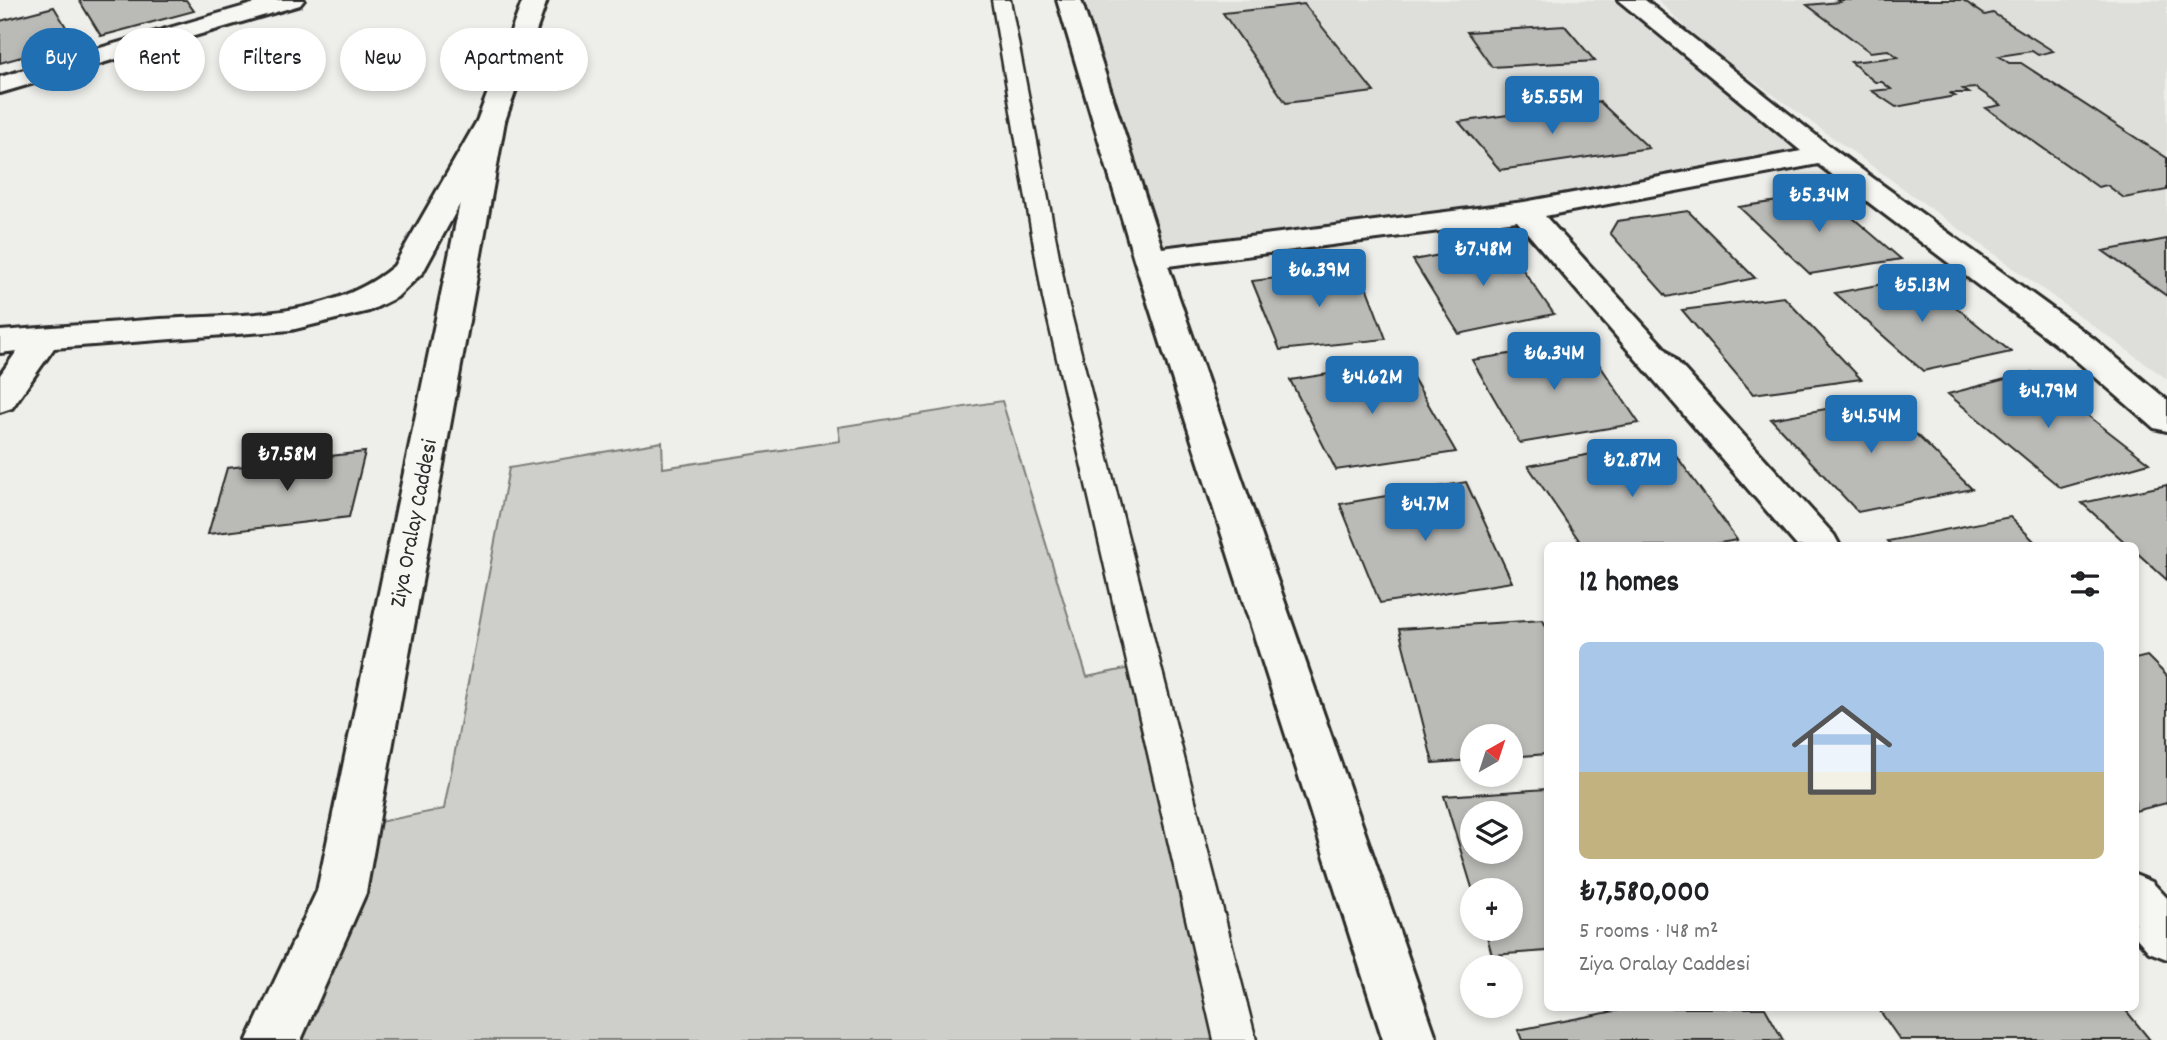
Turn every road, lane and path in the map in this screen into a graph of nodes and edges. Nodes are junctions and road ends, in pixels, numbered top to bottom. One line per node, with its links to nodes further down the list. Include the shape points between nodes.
1 (292, 0): 6 (street)
2 (535, 0): 7 (street, Ziya Oralay Caddesi)
3 (1001, 0): 19 (street, via 1055,298)
4 (1069, 0): 10 (street)
5 (1630, 0): 8 (street)
6 (0, 85)
7 (491, 121): 11 (street, via 407,272 383,293 348,307 288,321); 18 (street, Ziya Oralay Caddesi, via 341,893)
8 (1823, 155): 9 (street); 14 (street, via 2081,347)
9 (1524, 211): 10 (street); 15 (street)
10 (1150, 259): 20 (street)
11 (44, 338): 12 (street); 13 (street)
12 (0, 342)
13 (0, 400)
14 (2167, 419)
15 (1816, 542)
16 (2139, 903): 17 (street)
17 (2167, 934)
18 (274, 1040)
19 (1235, 1040)
20 (1410, 1040)

